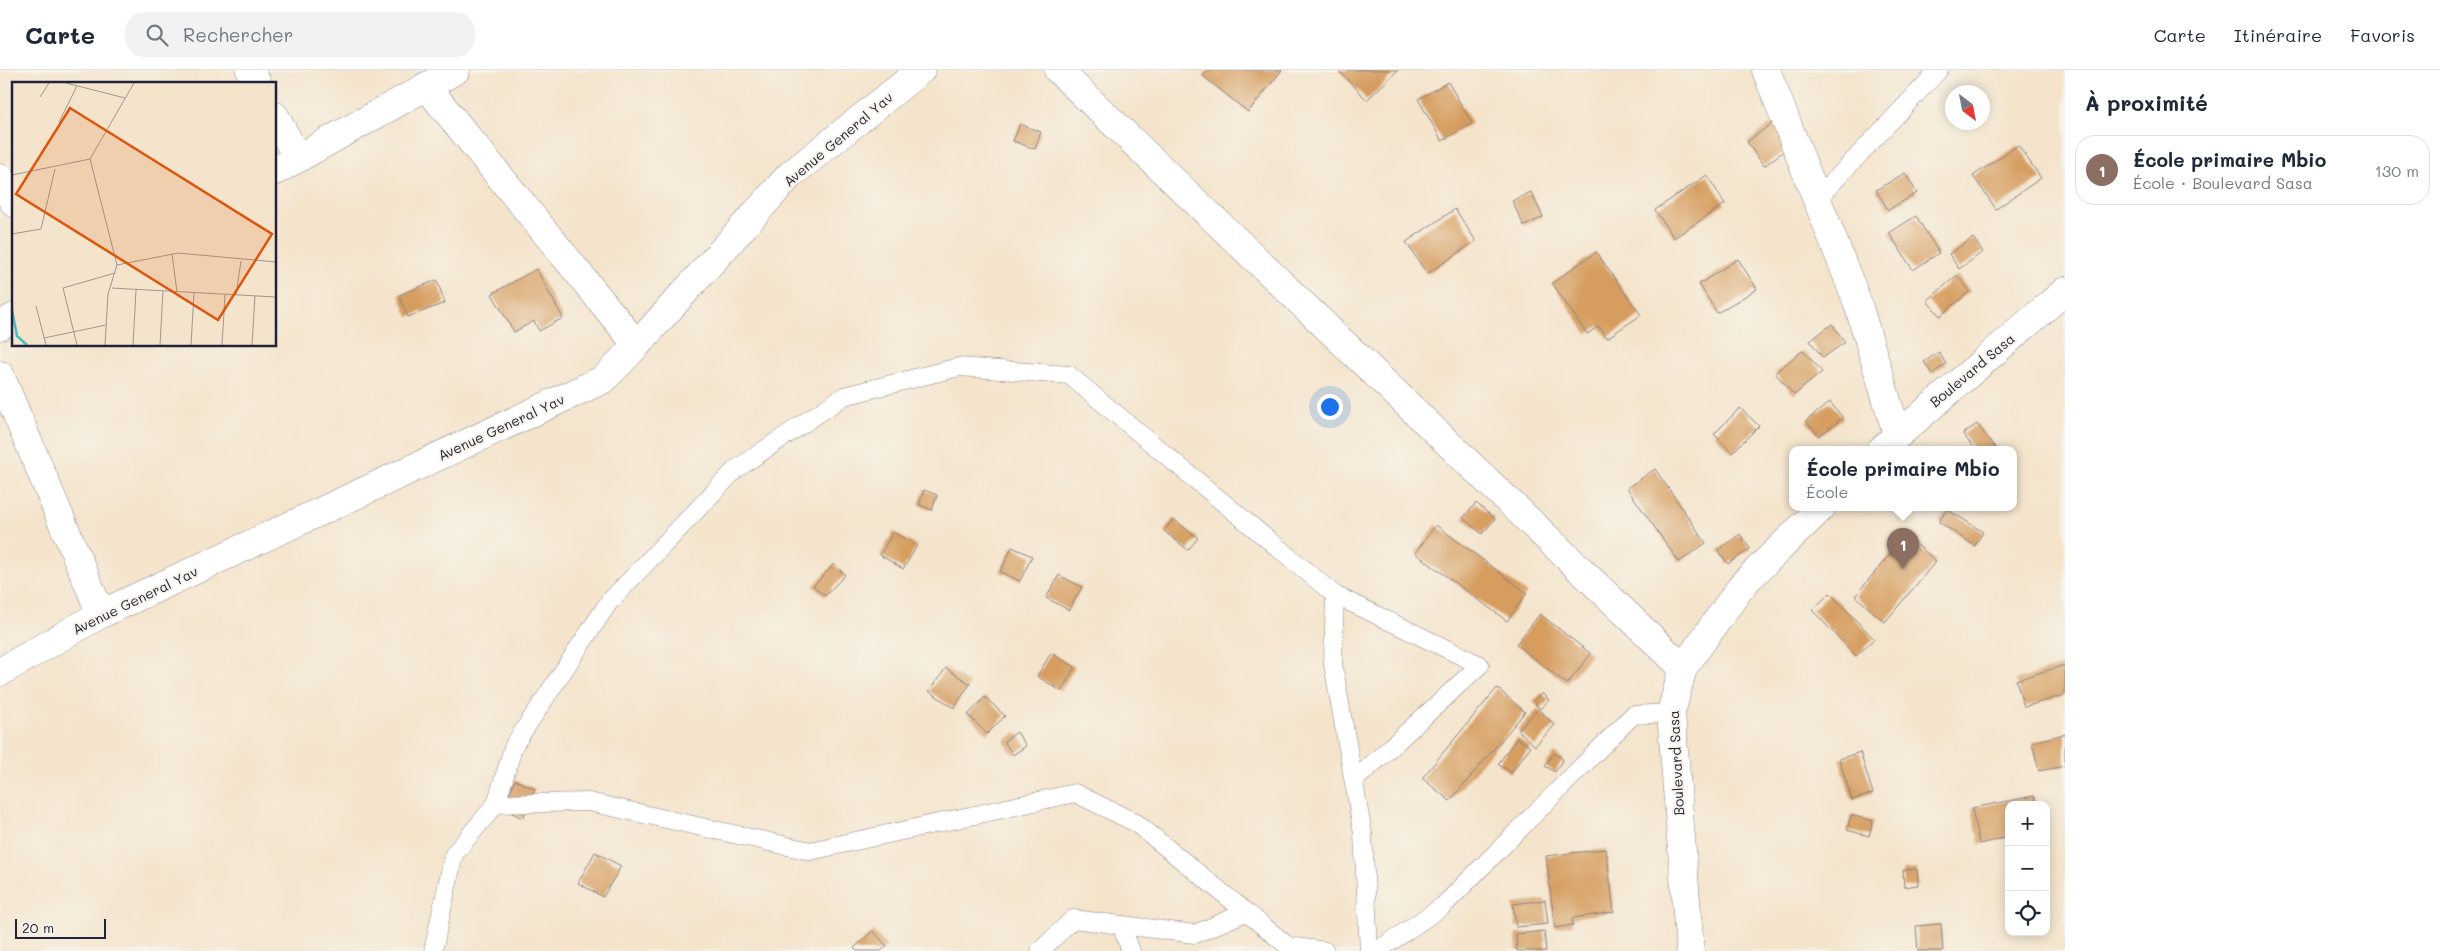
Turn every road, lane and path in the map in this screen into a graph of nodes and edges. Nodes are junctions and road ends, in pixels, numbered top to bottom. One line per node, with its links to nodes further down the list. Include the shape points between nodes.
1 (250, 70): 7 (street)
2 (456, 70): 8 (street)
3 (921, 70): 17 (street, Avenue General Yav, via 789,176)
4 (1058, 70): 23 (street)
5 (1766, 70): 13 (street)
6 (1939, 70): 13 (lane)
7 (257, 82)
8 (426, 86): 10 (street); 17 (street)
9 (276, 120): 10 (street)
10 (286, 165)
11 (0, 178): 12 (street)
12 (12, 199)
13 (1817, 199): 19 (street, via 1857,301)
14 (2065, 291): 19 (street, Boulevard Sasa)
15 (12, 318): 16 (street)
16 (0, 326)
17 (637, 345): 22 (street, Avenue General Yav, via 604,379)
18 (0, 375): 22 (street)
19 (1889, 442)
20 (1818, 511): 23 (street, Boulevard Sasa, via 1744,583)
21 (1335, 595): 26 (lane, via 1333,664); 26 (lane, via 1480,665); 27 (lane, via 1069,375 959,367 844,396 735,470 609,602 514,746)
22 (101, 614): 24 (street, Avenue General Yav)
23 (1683, 668): 25 (street, Boulevard Sasa)
24 (0, 672)
25 (1671, 713): 35 (lane, via 1632,715 1443,906); 36 (street, Boulevard Sasa)
26 (1354, 781): 34 (lane, via 1363,834)
27 (496, 804): 28 (lane, via 589,802 810,851 1075,793 1136,822); 30 (lane, via 454,854)
28 (1246, 912): 29 (lane, via 1195,934); 33 (lane, via 1288,946)
29 (1121, 925): 31 (lane, via 1073,919); 32 (lane)
30 (433, 951)
31 (1040, 951)
32 (1131, 951)
33 (1325, 951)
34 (1369, 951)
35 (1377, 951)
36 (1690, 951)

